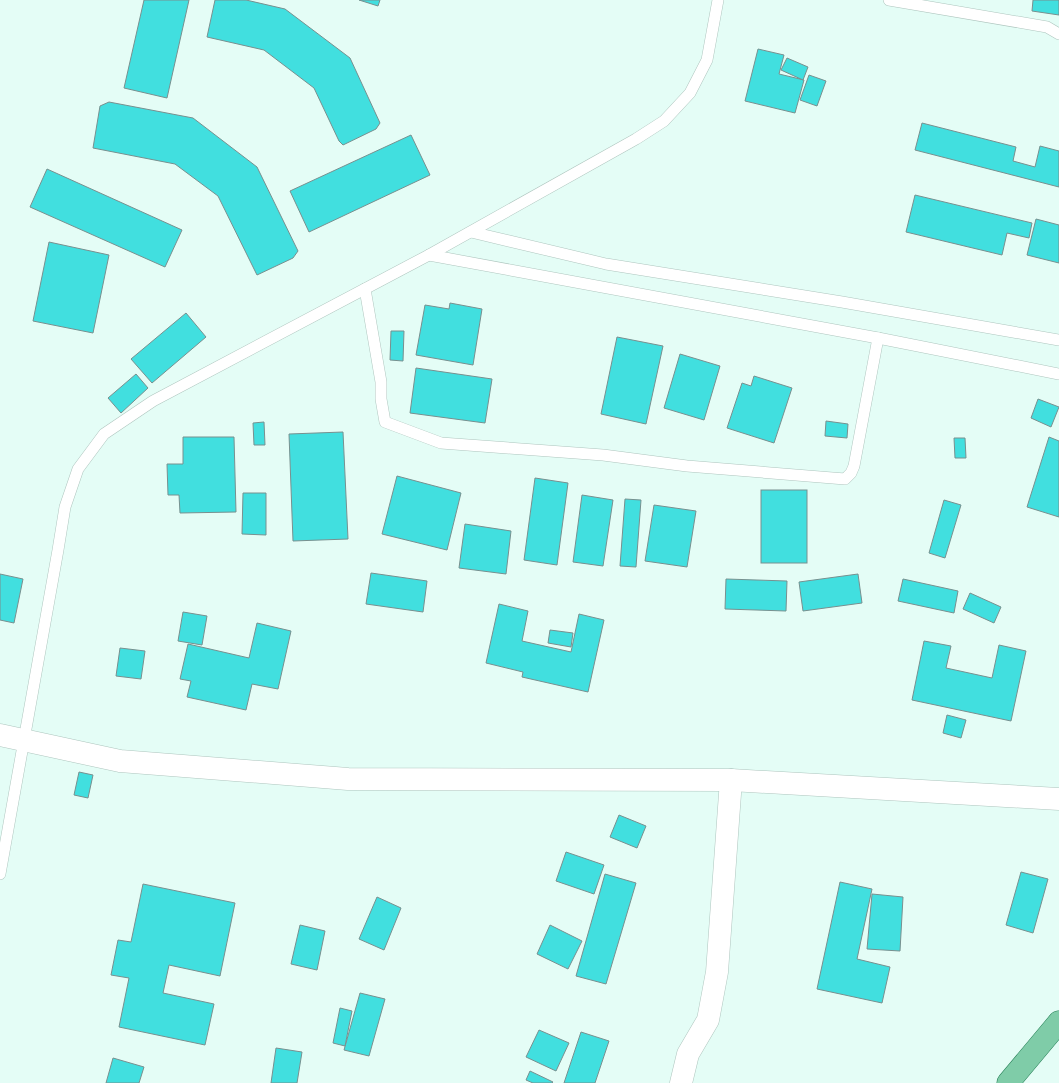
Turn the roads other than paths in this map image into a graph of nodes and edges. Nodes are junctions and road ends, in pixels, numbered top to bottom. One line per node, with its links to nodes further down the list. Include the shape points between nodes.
1 (718, 0): 4 (lane, via 707,60 690,93 664,120 636,139)
2 (889, 0): 3 (lane, via 1048,27)
3 (1059, 34)
4 (471, 232): 5 (lane); 8 (lane, via 606,264)
5 (429, 255): 6 (lane); 7 (lane)
6 (365, 289): 7 (lane, via 385,422 441,443 603,455 687,466 845,479 854,466); 11 (lane, via 153,401 104,434 78,469 65,507)
7 (878, 338): 9 (lane)
8 (1059, 340)
9 (1059, 374)
10 (0, 735): 11 (street)
11 (24, 741): 12 (street, via 120,761 348,779); 14 (lane)
12 (731, 780): 13 (street); 17 (street, via 717,972 708,1020 688,1054)
13 (1059, 799)
14 (2, 852): 15 (lane)
15 (0, 874)
16 (1059, 1022): 18 (main road)
17 (681, 1083)
18 (1008, 1083)

